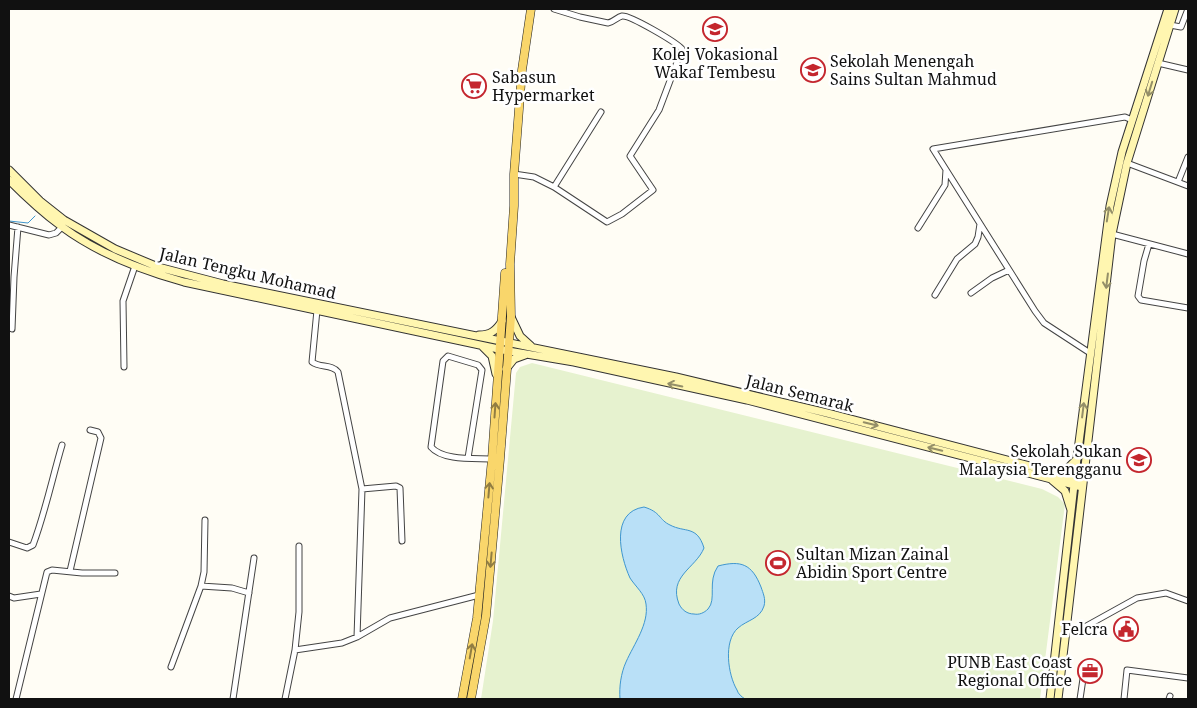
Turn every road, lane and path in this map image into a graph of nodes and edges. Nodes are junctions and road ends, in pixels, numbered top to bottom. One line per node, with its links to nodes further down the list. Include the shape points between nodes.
1 (531, 9): 15 (main road, via 522,70)
2 (554, 9): 19 (street, via 608,23 625,16 682,49 659,110 630,156 653,190 607,222)
3 (1168, 9): 10 (main road)
4 (1175, 9): 6 (main road)
5 (1188, 9): 6 (street, via 1181,27)
6 (1170, 25): 7 (main road)
7 (1158, 62): 8 (street); 12 (main road, one-way to 12)
8 (1188, 70)
9 (601, 112): 19 (street)
10 (1132, 120): 13 (street, via 1125,117 933,149); 43 (main road, one-way to 10, via 1110,206)
11 (1188, 157): 17 (street)
12 (1127, 163): 17 (street); 26 (main road)
13 (946, 169): 21 (street); 25 (street, via 945,185)
14 (9, 170): 20 (main road, Jalan Tengku Mohamad)
15 (514, 176): 19 (street, via 534,177); 35 (main road); 36 (main road, via 509,206)
16 (9, 180): 20 (main road, Jalan Tengku Mohamad)
17 (1178, 182): 18 (street)
18 (1188, 186)
19 (554, 187)
20 (41, 206): 24 (main road, Jalan Tengku Mohamad); 38 (main road, Jalan Tengku Mohamad, via 115,250 158,267)
21 (980, 224): 30 (street); 32 (street, via 975,244 957,259)
22 (9, 225): 23 (street)
23 (18, 227): 24 (street, via 49,235); 37 (street)
24 (62, 228): 29 (main road, Jalan Tengku Mohamad)
25 (918, 228)
26 (1112, 234): 27 (street); 54 (main road, one-way to 54)
27 (1150, 244): 28 (street); 33 (street, via 1138,296 1141,300)
28 (1188, 254)
29 (135, 266): 34 (main road, Jalan Tengku Mohamad, via 184,282); 45 (street, via 123,302)
30 (1009, 270): 31 (street); 43 (street, via 1044,323)
31 (971, 293)
32 (935, 294)
33 (1188, 308)
34 (318, 310): 39 (main road, Jalan Tengku Mohamad); 55 (street, via 312,362 333,367 338,372)
35 (511, 317): 41 (main road); 42 (main road, via 520,336)
36 (502, 321): 38 (main road, via 492,332); 40 (main road)
37 (12, 329)
38 (468, 336): 40 (main road, Jalan Tengku Mohamad)
39 (482, 345): 40 (main road, Jalan Tengku Mohamad); 47 (main road, via 492,356)
40 (499, 345): 41 (main road, Jalan Tengku Mohamad); 47 (main road)
41 (508, 347): 42 (main road, Jalan Semarak); 44 (main road, Jalan Semarak); 46 (main road)
42 (533, 348): 53 (main road, Jalan Semarak, one-way to 53, via 714,386)
43 (1090, 354): 51 (main road, one-way to 43)
44 (528, 355): 46 (main road, via 514,359); 53 (main road, Jalan Semarak, one-way to 44, via 747,400)
45 (124, 367)
46 (506, 369): 52 (main road)
47 (497, 379): 52 (main road, one-way to 47)
48 (90, 430): 62 (street, via 98,432 101,438)
49 (62, 445): 59 (street, via 33,545 27,548)
50 (468, 458): 50 (street, via 482,370 478,365 448,356 443,362 430,444 437,452); 52 (street)
51 (1077, 458): 53 (main road, via 1068,468); 54 (main road)
52 (496, 459): 67 (main road, one-way to 52); 80 (main road, one-way to 80, via 486,616)
53 (1051, 475): 54 (main road, Jalan Semarak); 56 (main road, via 1065,492)
54 (1079, 482): 56 (main road); 70 (main road)
55 (362, 489): 58 (street, via 400,488); 71 (street)
56 (1072, 513): 81 (main road)
57 (205, 520): 64 (street)
58 (402, 541)
59 (9, 542)
60 (299, 546): 72 (street, via 299,612)
61 (254, 558): 65 (street)
62 (70, 571): 63 (street); 66 (street, via 47,572)
63 (115, 573)
64 (201, 586): 65 (street); 73 (street)
65 (249, 593): 77 (street)
66 (41, 594): 68 (street); 76 (street)
67 (479, 594): 71 (street, via 390,618); 79 (main road, one-way to 67)
68 (9, 596)
69 (1188, 601): 70 (street, via 1166,593 1137,598 1081,628)
70 (1066, 630): 82 (main road)
71 (357, 637): 72 (street, via 342,644)
72 (295, 650): 78 (street)
73 (171, 667)
74 (1084, 672): 83 (street)
75 (1188, 678): 84 (street, via 1127,670)
76 (16, 699)
77 (233, 699)
78 (286, 699)
79 (462, 699)
80 (471, 699)
81 (1050, 699)
82 (1058, 699)
83 (1080, 699)
84 (1124, 699)

